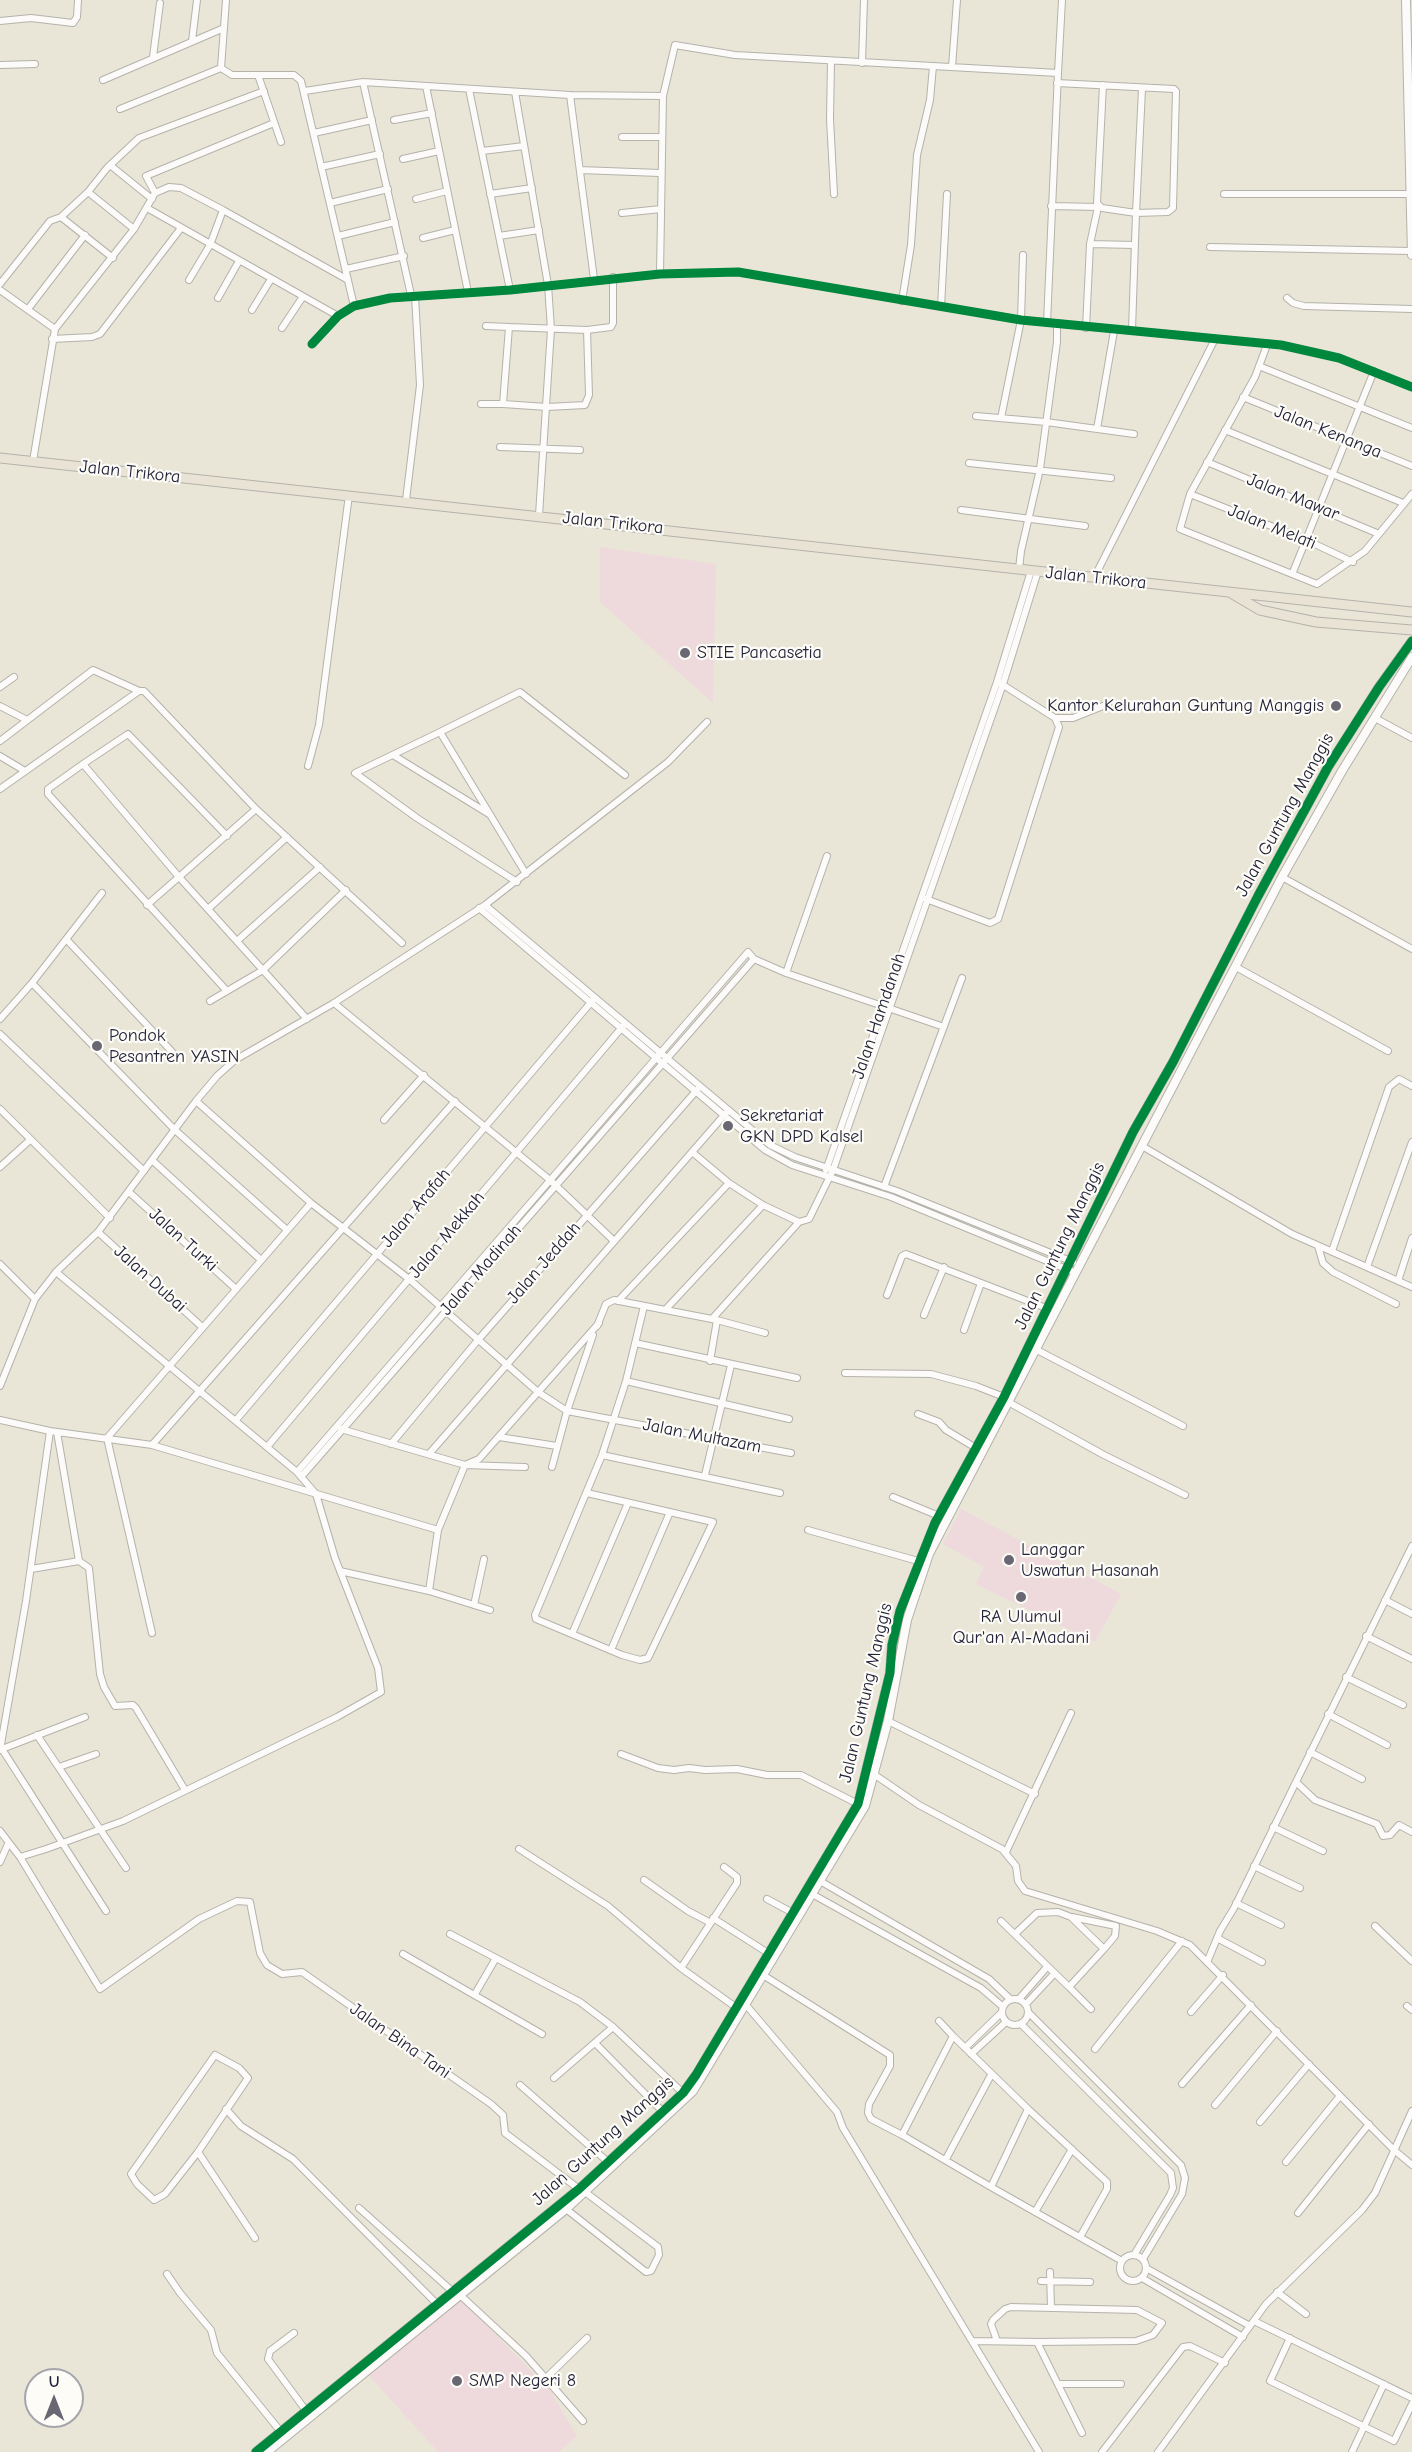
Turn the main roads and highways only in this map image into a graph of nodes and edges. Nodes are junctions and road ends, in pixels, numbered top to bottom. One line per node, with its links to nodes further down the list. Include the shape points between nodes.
1 (0, 458): 2 (main road, Jalan Trikora)
2 (1226, 590): 3 (main road, Jalan Trikora); 4 (main road, Jalan Trikora)
3 (1263, 595): 4 (main road); 5 (main road, Jalan Trikora)
4 (1260, 610): 6 (main road, Jalan Trikora, via 1316,622)
5 (1412, 612)
6 (1412, 630)

